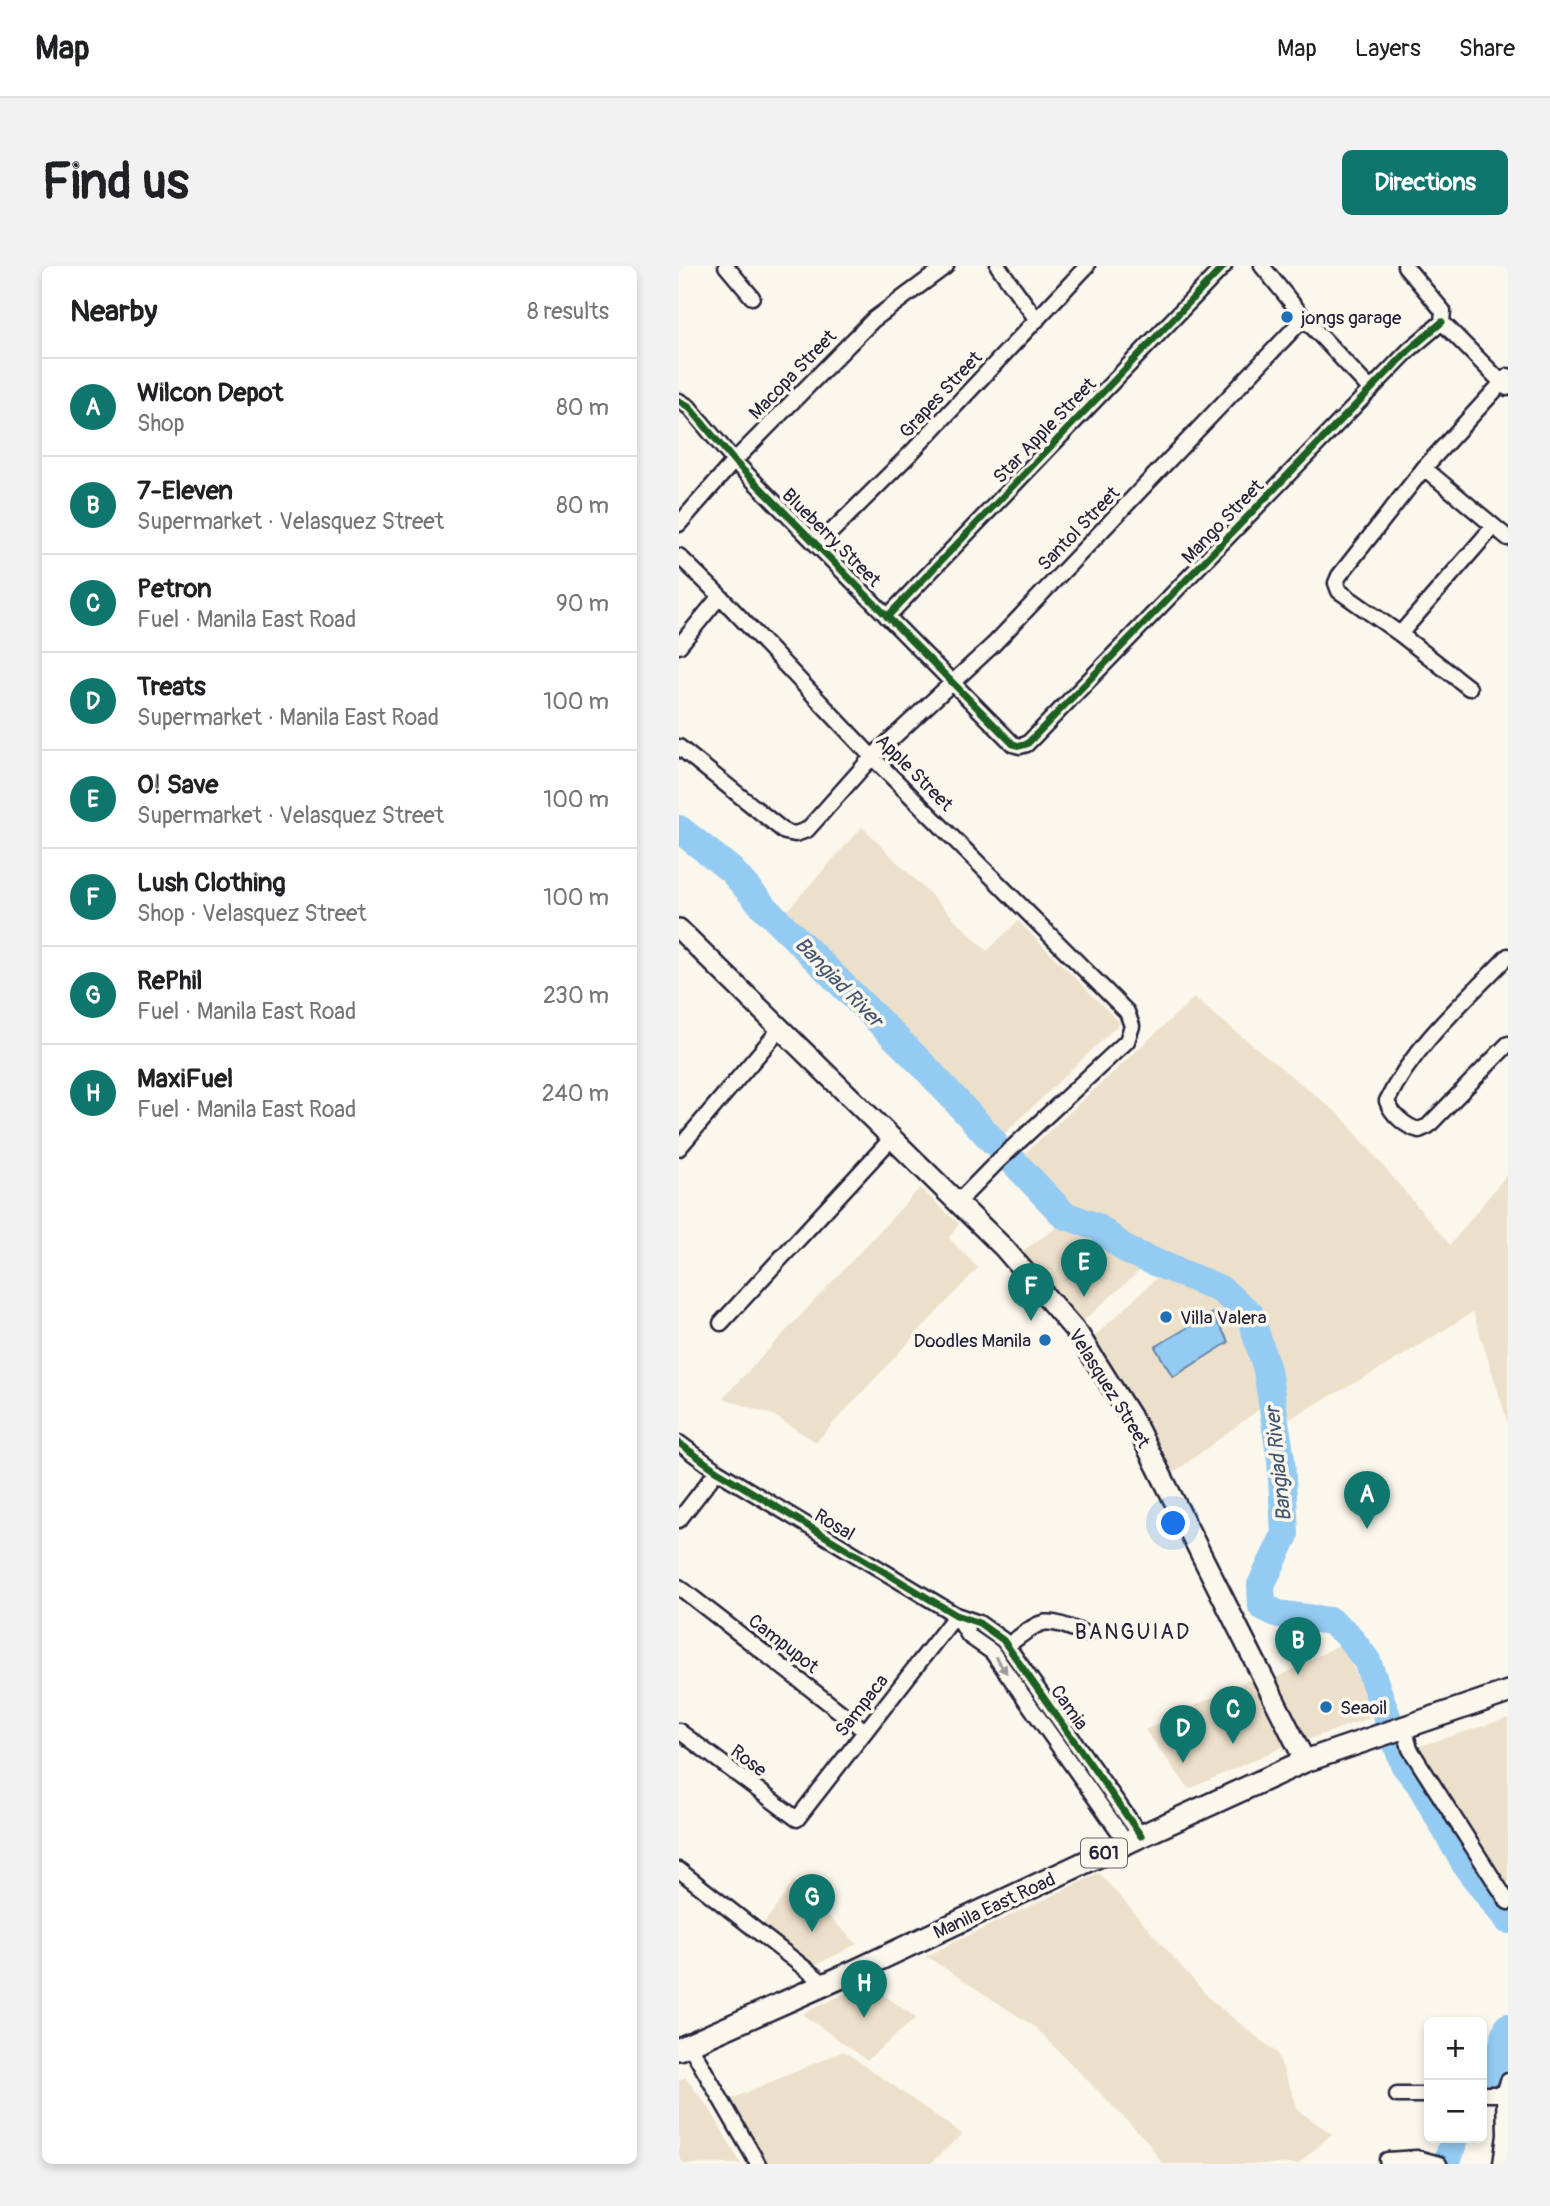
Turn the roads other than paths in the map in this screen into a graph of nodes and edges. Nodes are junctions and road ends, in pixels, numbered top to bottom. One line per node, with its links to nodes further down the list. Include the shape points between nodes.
1 (726, 266): 8 (street)
2 (946, 266): 15 (street, Macopa Street, via 873,320)
3 (998, 266): 10 (street)
4 (1087, 266): 10 (street, Grapes Street)
5 (1224, 266): 23 (street, Star Apple Street)
6 (1262, 266): 9 (street)
7 (1405, 266): 11 (street, via 1443,311)
8 (752, 297)
9 (1304, 318): 13 (street); 26 (street, Santol Street)
10 (1037, 320): 20 (street, Grapes Street)
11 (1442, 322): 12 (street); 13 (street, Mango Street)
12 (1506, 383): 16 (street)
13 (1371, 390): 28 (street, Mango Street)
14 (679, 401): 15 (street, Blueberry Street)
15 (734, 461): 17 (street, Macopa Street); 20 (street, Blueberry Street)
16 (1423, 468): 18 (street); 24 (street, via 1336,583 1339,591)
17 (679, 524)
18 (1493, 527): 19 (street); 24 (street)
19 (1508, 538)
20 (818, 545): 23 (street, Blueberry Street)
21 (679, 556): 22 (street, Apple Street)
22 (720, 596): 25 (street); 30 (street, Apple Street)
23 (887, 617): 26 (street, Blueberry Street)
24 (1400, 634): 27 (street)
25 (679, 646)
26 (953, 683): 28 (street, Blueberry Street, via 1013,744); 30 (street, Santol Street)
27 (1469, 688)
28 (1027, 744)
29 (679, 747): 30 (street, Santol Street, via 785,832 795,834 807,830)
30 (872, 757): 37 (street, Apple Street, via 1127,1012 1132,1027 1127,1041)
31 (679, 929): 33 (main road, Velasquez Street)
32 (1508, 956): 34 (street, via 1420,1050 1391,1093 1387,1101 1390,1110 1412,1128 1429,1126)
33 (780, 1029): 35 (main road, Velasquez Street); 36 (street)
34 (1508, 1044)
35 (892, 1138): 37 (main road, Velasquez Street); 38 (street)
36 (679, 1148)
37 (957, 1203): 50 (main road, Velasquez Street, via 1004,1248 1079,1335 1137,1427)
38 (721, 1323)
39 (679, 1443): 40 (street, Rosal)
40 (717, 1471): 41 (street); 43 (street, Rosal)
41 (679, 1520)
42 (679, 1587): 49 (street, Campupot)
43 (956, 1615): 45 (street, Camia, via 979,1623); 49 (street, Sampaca); 52 (street, Camia, one-way to 52, via 969,1636 992,1652)
44 (1087, 1634): 45 (street, via 1048,1621)
45 (1007, 1646): 52 (street, Camia)
46 (1508, 1692): 47 (main road, Manila East Road / 601)
47 (1397, 1729): 50 (main road, Manila East Road / 601); 54 (street)
48 (679, 1731): 51 (street, Rose)
49 (865, 1731): 51 (street, Sampaca)
50 (1305, 1761): 52 (main road, Manila East Road / 601)
51 (797, 1819)
52 (1134, 1839): 55 (main road, Manila East Road / 601)
53 (679, 1870): 55 (street)
54 (1508, 1902)
55 (825, 1984): 56 (main road, Manila East Road / 601)
56 (684, 2047): 62 (street)
57 (1506, 2087): 58 (street); 64 (street)
58 (1487, 2093)
59 (1397, 2095): 60 (street)
60 (1424, 2095)
61 (1387, 2160): 63 (street, via 1417,2158)
62 (758, 2164)
63 (1439, 2164)
64 (1501, 2164)

